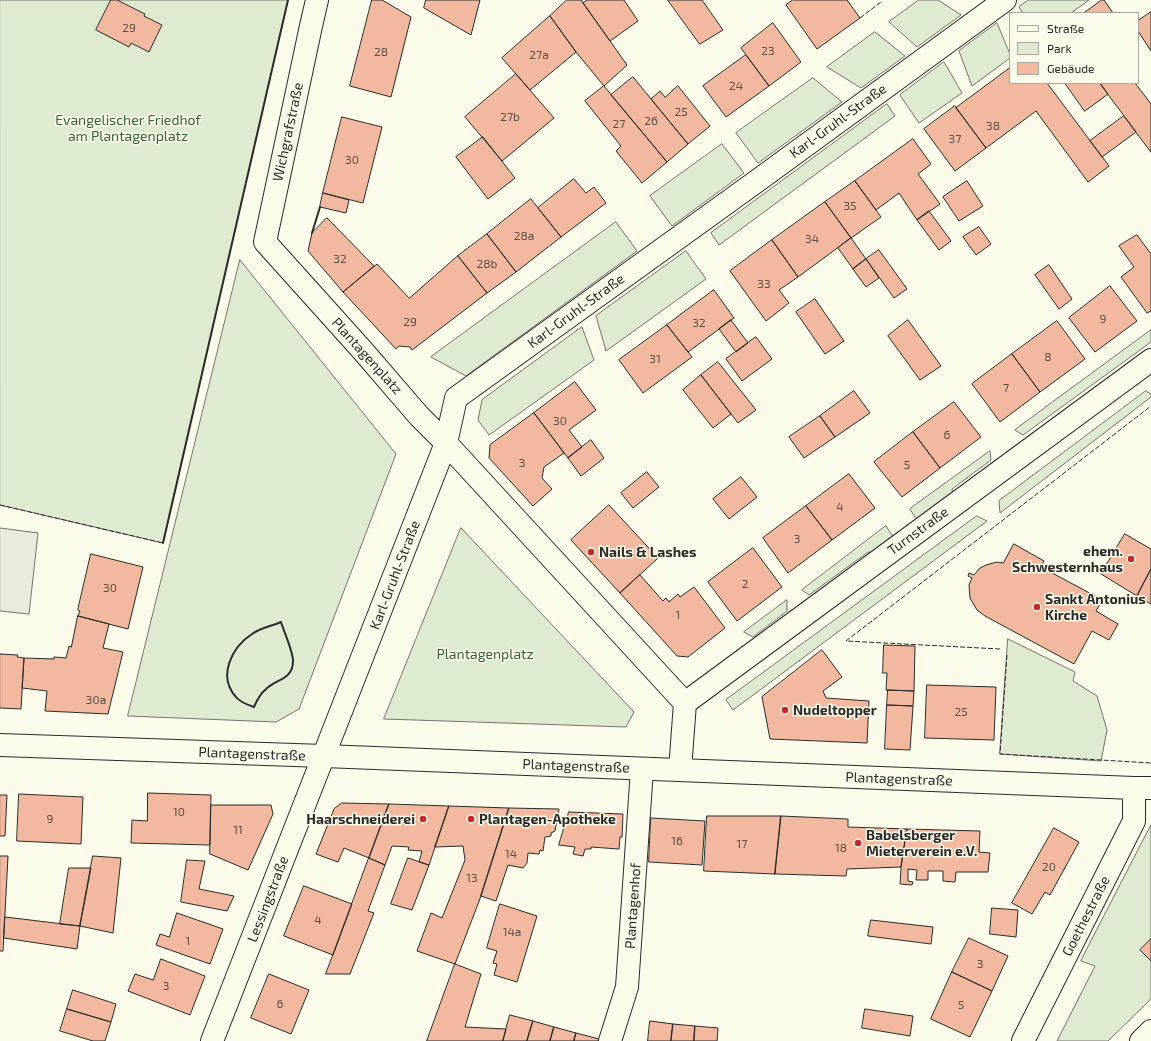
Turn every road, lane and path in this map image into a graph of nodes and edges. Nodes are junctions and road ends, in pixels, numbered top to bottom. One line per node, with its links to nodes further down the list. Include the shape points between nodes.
1 (317, 0): 3 (street, Wichgrafstraße, via 265,242)
2 (1005, 0): 5 (street, Karl-Gruhl-Straße, via 456,398)
3 (279, 260): 5 (street, Plantagenplatz)
4 (1151, 360): 6 (street, Turnstraße)
5 (446, 444): 6 (street, Plantagenplatz); 8 (street, Karl-Gruhl-Straße)
6 (685, 703): 10 (street)
7 (0, 745): 8 (street, Plantagenstraße)
8 (324, 756): 9 (street, Plantagenstraße); 13 (street, Lessingstraße)
9 (642, 769): 10 (street, Plantagenstraße); 14 (street, Plantagenhof, via 627,987)
10 (680, 770): 11 (street, Plantagenstraße)
11 (1143, 788): 15 (street, Goethestraße, via 1134,821)
12 (1151, 1031): 16 (street)
13 (212, 1041)
14 (610, 1041)
15 (1023, 1041)
16 (1141, 1041)

